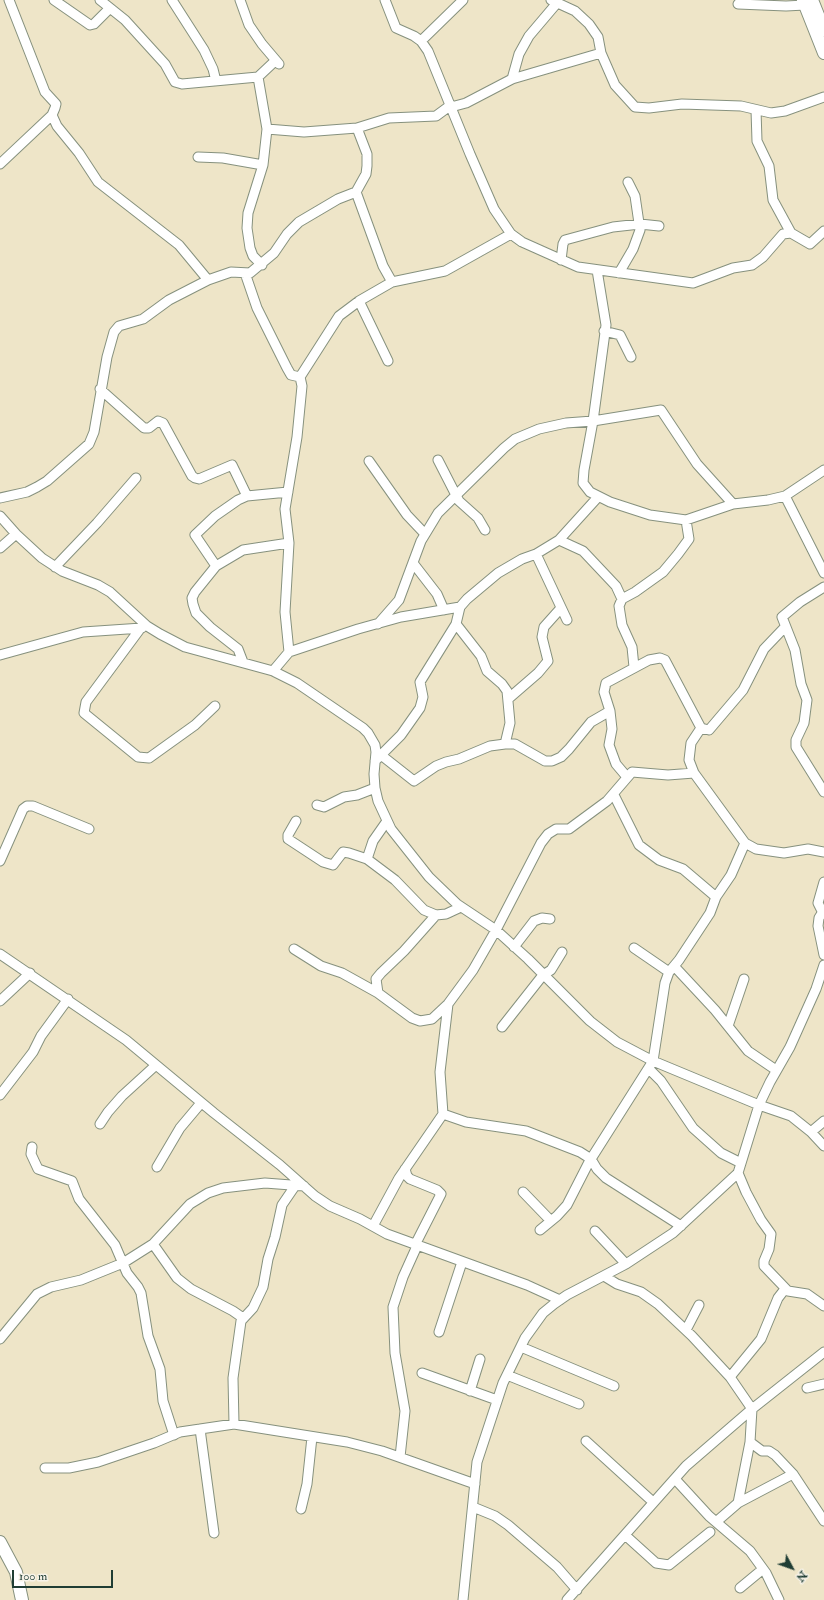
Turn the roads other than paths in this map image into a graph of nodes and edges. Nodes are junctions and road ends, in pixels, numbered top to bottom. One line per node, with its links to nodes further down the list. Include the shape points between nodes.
1 (9, 0): 22 (street, via 45,92 56,104)
2 (54, 0): 11 (street, via 90,25)
3 (100, 0): 11 (street)
4 (172, 0): 18 (street, via 204,50)
5 (240, 0): 16 (street, via 249,25 277,63)
6 (384, 0): 13 (street, via 396,28)
7 (463, 0): 13 (street)
8 (554, 2): 14 (street, via 575,11 590,24 598,37); 17 (street, via 519,54)
9 (807, 2): 10 (street, via 786,6); 12 (main road); 15 (main road)
10 (738, 4)
11 (110, 8): 18 (street, via 125,20 165,64 175,82 182,84)
12 (824, 30)
13 (421, 41): 20 (street, via 428,51)
14 (601, 53): 17 (street); 21 (street, via 615,85 635,107 682,104 741,106)
15 (824, 54)
16 (258, 77): 18 (street); 24 (street)
17 (512, 79): 20 (street, via 466,103)
18 (216, 81)
19 (824, 97): 21 (street, via 785,111 771,113)
20 (451, 106): 23 (street, via 436,116 389,118); 34 (street, via 494,209)
21 (756, 110): 33 (street, via 756,141 769,166 773,200)
22 (52, 115): 26 (street); 40 (street, via 57,126 98,182 179,245)
23 (357, 128): 24 (street, via 304,132); 29 (street, via 365,149 367,166 366,174)
24 (267, 129): 27 (street)
25 (198, 157): 27 (street)
26 (0, 164)
27 (263, 164): 36 (street, via 248,213 247,228 251,252)
28 (628, 182): 30 (street, via 635,196)
29 (356, 192): 36 (street, via 338,199 299,222); 41 (street, via 383,266)
30 (640, 224): 31 (street); 35 (street, via 613,227 565,240); 39 (street, via 633,249)
31 (659, 226)
32 (824, 231): 33 (street, via 810,244)
33 (791, 233): 39 (street, via 783,234 763,257 752,265 733,268 693,283)
34 (511, 234): 35 (street, via 522,242); 41 (street, via 445,271)
35 (561, 260): 37 (street, via 578,267)
36 (262, 265): 38 (street, via 250,273)
37 (597, 270): 39 (street); 43 (street, via 606,325)
38 (245, 273): 40 (street, via 231,272); 46 (street, via 257,308 287,368 291,375)
39 (619, 273)
40 (208, 280): 47 (street, via 169,300 142,319 119,326 114,332)
41 (392, 282): 42 (street)
42 (360, 301): 45 (street); 46 (street, via 339,316)
43 (604, 331): 44 (street, via 620,335); 48 (street)
44 (631, 357)
45 (388, 361)
46 (300, 377): 53 (street, via 302,386)
47 (100, 390): 55 (street, via 144,428 149,428 158,421 163,423 195,478 199,479 232,465); 58 (street, via 94,432 86,448 37,487)
48 (593, 421): 54 (street, via 552,425 515,439); 56 (street, via 583,483 590,492); 59 (street, via 661,410 697,464)
49 (438, 460): 54 (street)
50 (369, 461): 64 (street, via 407,515)
51 (824, 470): 57 (street)
52 (136, 478): 71 (street)
53 (288, 492): 55 (street); 66 (street, via 285,509)
54 (456, 495): 62 (street, via 478,518); 64 (street, via 438,513)
55 (247, 496): 70 (street, via 215,516 196,533)
56 (598, 496): 61 (street, via 650,515); 65 (street)
57 (785, 496): 59 (street); 72 (street)
58 (0, 498)
59 (733, 504): 61 (street)
60 (0, 516): 63 (street)
61 (686, 520): 74 (street, via 689,539 673,560 663,572)
62 (485, 530)
63 (16, 534): 67 (street); 71 (street)
64 (425, 534): 69 (street)
65 (559, 540): 68 (street); 74 (street, via 588,555 612,581)
66 (289, 543): 70 (street, via 243,550); 83 (street, via 285,612)
67 (0, 548)
68 (536, 554): 75 (street, via 498,573); 76 (street)
69 (413, 563): 77 (street, via 437,594); 79 (street, via 399,600)
70 (216, 566): 85 (street, via 195,592 193,604 196,613 238,649)
71 (55, 567): 82 (street, via 110,592)
72 (824, 573)
73 (824, 587): 81 (street, via 783,615)
74 (622, 599): 86 (street, via 619,606 622,625 632,647)
75 (460, 607): 77 (street); 80 (street)
76 (561, 608): 78 (street); 88 (street, via 544,627 542,637 548,661)
77 (444, 610): 79 (street, via 424,612)
78 (567, 620)
79 (378, 624): 83 (street)
80 (456, 624): 88 (street, via 481,656 487,671 507,691); 93 (street, via 420,682 423,697 420,708 401,735)
81 (785, 627): 91 (street, via 764,649 743,690 716,724 709,730); 97 (street, via 795,650 801,684 807,700 804,723 796,740 796,747)
82 (143, 628): 84 (street, via 83,632); 85 (street, via 185,647); 89 (street, via 86,702 84,713 138,757 149,758 195,725)
83 (289, 652): 87 (street)
84 (0, 655)
85 (244, 662): 87 (street)
86 (634, 667): 90 (street, via 604,685); 91 (street, via 649,660 665,660)
87 (273, 671): 93 (street, via 297,683 362,728 368,733)
88 (508, 700): 92 (street, via 510,723)
89 (215, 706)
90 (610, 711): 92 (street, via 591,722 561,756 552,761 545,761 515,744); 95 (street, via 612,729 609,745 616,764)
91 (701, 728): 94 (street, via 689,750 688,760)
92 (504, 744): 93 (street, via 490,746 436,766 414,781)
93 (378, 758): 96 (street)
94 (694, 774): 95 (street, via 668,775 635,771); 103 (street)
95 (628, 777): 98 (street)
96 (376, 788): 99 (street, via 344,797 328,805); 101 (street, via 378,801)
97 (824, 792)
98 (614, 795): 108 (street, via 639,845 663,862 683,869); 113 (street, via 569,829 556,829 548,834)
99 (317, 805)
100 (296, 821): 105 (street, via 288,839 323,862 333,865 345,852)
101 (387, 821): 105 (street, via 373,841); 109 (street, via 429,877)
102 (89, 829): 106 (street, via 33,806 27,806 20,815)
103 (745, 843): 104 (street, via 756,849 784,853 808,849); 108 (street, via 731,875)
104 (824, 852)
105 (367, 859): 111 (street, via 395,880 424,910)
106 (0, 860)
107 (824, 882): 110 (street, via 818,902)
108 (716, 897): 121 (street, via 699,931)
109 (461, 907): 111 (street, via 446,914); 113 (street)
110 (823, 910): 118 (street, via 818,926)
111 (436, 915): 125 (street, via 380,973 376,979)
112 (550, 919): 114 (street, via 534,921)
113 (496, 930): 114 (street); 128 (street, via 473,970)
114 (514, 946): 123 (street)
115 (634, 948): 121 (street)
116 (294, 949): 125 (street, via 321,966 342,973)
117 (562, 952): 123 (street, via 551,970)
118 (824, 952)
119 (0, 954): 122 (street)
120 (824, 965): 133 (street, via 790,1047)
121 (671, 969): 129 (street); 132 (street, via 665,983)
122 (30, 973): 126 (street); 127 (street)
123 (543, 976): 130 (street); 132 (street, via 599,1029)
124 (744, 979): 129 (street)
125 (378, 993): 128 (street, via 420,1021 432,1019)
126 (68, 1000): 131 (street, via 126,1040); 134 (street)
127 (0, 1001)
128 (448, 1004): 137 (street, via 440,1072)
129 (728, 1026): 133 (street, via 748,1051)
130 (502, 1027)
131 (156, 1065): 135 (street); 139 (street, via 122,1096)
132 (651, 1065): 136 (street); 143 (street); 144 (street, via 693,1128 721,1153)
133 (776, 1070): 136 (street)
134 (2, 1090)
135 (201, 1103): 145 (street, via 180,1128); 149 (street)
136 (759, 1105): 140 (street, via 791,1116); 144 (street)
137 (443, 1114): 143 (street, via 466,1122 526,1131 580,1152); 146 (street)
138 (824, 1121): 140 (street)
139 (100, 1124)
140 (811, 1132): 141 (street)
141 (824, 1146)
142 (32, 1147): 159 (street, via 38,1169 72,1181 79,1199 115,1244)
143 (591, 1160): 151 (street, via 567,1205); 153 (street, via 606,1178)
144 (741, 1163): 147 (street)
145 (156, 1168)
146 (405, 1169): 152 (street); 157 (street, via 410,1179 441,1194)
147 (738, 1173): 153 (street); 162 (street, via 761,1220 771,1234 764,1266)
148 (295, 1186): 149 (street); 156 (street, via 265,1183 223,1188 208,1194 190,1204); 166 (street, via 282,1205 263,1287 253,1308)
149 (304, 1186): 152 (street, via 330,1206)
150 (523, 1192): 151 (street)
151 (551, 1221): 154 (street)
152 (373, 1226): 157 (street)
153 (681, 1226): 160 (street)
154 (540, 1230)
155 (596, 1231): 160 (street)
156 (153, 1244): 159 (street); 166 (street, via 177,1278 191,1289)
157 (416, 1246): 158 (street); 189 (street, via 393,1307 395,1353 405,1412)
158 (462, 1262): 163 (street, via 527,1285); 168 (street)
159 (123, 1263): 169 (street, via 37,1294); 185 (street, via 141,1293 148,1336 160,1369 163,1401)
160 (626, 1264): 161 (street)
161 (604, 1276): 163 (street); 167 (street, via 617,1284 641,1292)
162 (785, 1289): 165 (street, via 807,1294); 175 (street, via 778,1298 760,1339)
163 (560, 1300): 170 (street, via 543,1313)
164 (699, 1305): 167 (street)
165 (824, 1306)
166 (243, 1318): 183 (street, via 233,1378)
167 (686, 1330): 175 (street)
168 (439, 1332)
169 (0, 1338)
170 (521, 1347): 174 (street); 177 (street)
171 (824, 1352): 182 (street)
172 (480, 1359): 179 (street)
173 (422, 1373): 179 (street)
174 (507, 1375): 180 (street); 181 (street)
175 (730, 1377): 182 (street)
176 (824, 1384): 178 (street)
177 (614, 1386)
178 (807, 1388)
179 (470, 1391): 180 (street)
180 (497, 1400): 193 (street, via 477,1462)
181 (579, 1404)
182 (752, 1409): 188 (street); 192 (street, via 686,1466)
183 (234, 1424): 184 (street); 186 (street)
184 (200, 1429): 185 (street); 201 (street)
185 (174, 1435): 190 (street, via 98,1462 69,1468)
186 (312, 1437): 189 (street, via 347,1442); 197 (street, via 307,1484)
187 (586, 1441): 194 (street)
188 (750, 1442): 191 (street, via 762,1451 769,1451 775,1455); 195 (street)
189 (400, 1457): 193 (street)
190 (46, 1468)
191 (793, 1474): 195 (street); 198 (street)
192 (675, 1479): 194 (street); 199 (street)
193 (475, 1484): 196 (street)
194 (653, 1502): 202 (street)
195 (738, 1503): 199 (street)
196 (473, 1507): 206 (street, via 495,1516 508,1525 557,1567); 208 (street)
197 (301, 1509)
198 (824, 1521)
199 (716, 1522): 204 (street, via 750,1551)
200 (710, 1532): 202 (street, via 669,1566 656,1563)
201 (214, 1533)
202 (625, 1535): 206 (street)
203 (0, 1542): 207 (main road, via 16,1572)
204 (763, 1569): 205 (street); 210 (street)
205 (740, 1588)
206 (577, 1590): 209 (street)
207 (22, 1600)
208 (463, 1600)
209 (567, 1600)
210 (780, 1600)

